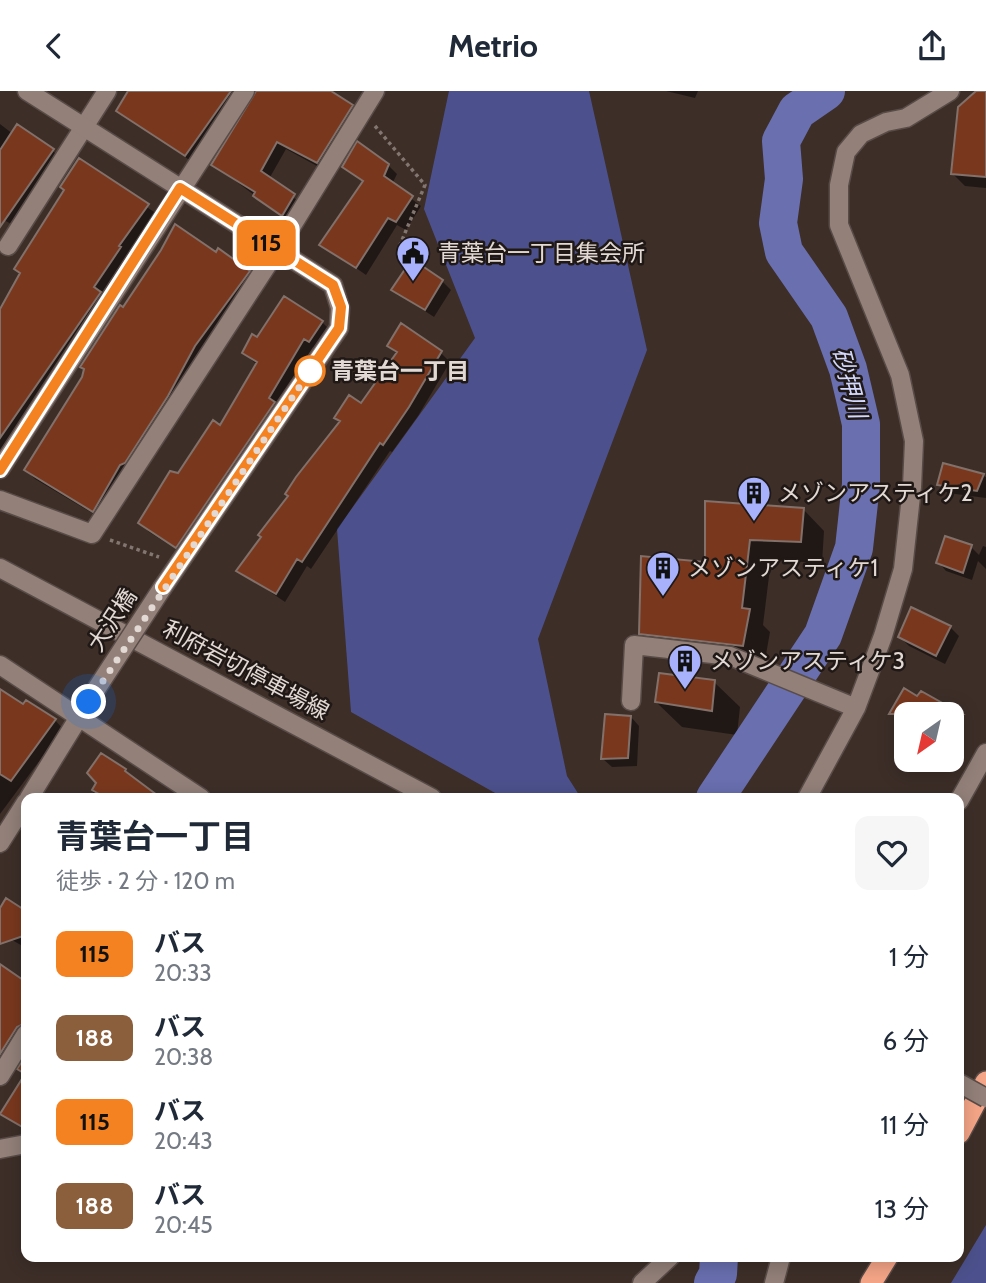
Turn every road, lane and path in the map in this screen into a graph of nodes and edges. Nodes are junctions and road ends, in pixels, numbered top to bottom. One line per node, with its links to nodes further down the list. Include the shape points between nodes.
1 (27, 91): 7 (street)
2 (107, 91): 7 (street)
3 (245, 91): 8 (street)
4 (375, 91): 6 (street)
5 (950, 91): 19 (street, via 906,118 861,134 846,152 839,185 839,225 900,375 914,441 903,569)
6 (363, 111): 9 (path, via 425,185); 11 (street)
7 (86, 129): 8 (street); 10 (street)
8 (180, 188): 11 (street); 12 (street)
9 (400, 245)
10 (3, 249)
11 (277, 250): 14 (street); 20 (street, 大沢橋, bridge, via 333,285 341,307 339,328 163,587)
12 (0, 470)
13 (0, 500): 14 (street)
14 (92, 534): 15 (path)
15 (167, 559)
16 (0, 568): 24 (street, 利府岩切停車場線)
17 (0, 664): 20 (street)
18 (631, 701): 19 (street, via 634,645 730,656)
19 (856, 708): 25 (street)
20 (82, 716): 22 (street); 23 (street, 大沢橋)
21 (986, 753): 26 (street)
22 (179, 792)
23 (32, 793)
24 (423, 793)
25 (810, 793)
26 (964, 793)
27 (21, 811): 28 (street, 大沢橋)
28 (0, 843)
29 (21, 1042): 30 (street)
30 (0, 1076)
31 (986, 1082): 34 (highway)
32 (964, 1086): 33 (street, bridge)
33 (986, 1098)
34 (964, 1124)
35 (21, 1144): 36 (street)
36 (0, 1149)
37 (665, 1262): 40 (street)
38 (779, 1262): 41 (street)
39 (884, 1262): 42 (highway)
40 (642, 1283)
41 (774, 1283)
42 (871, 1283)

